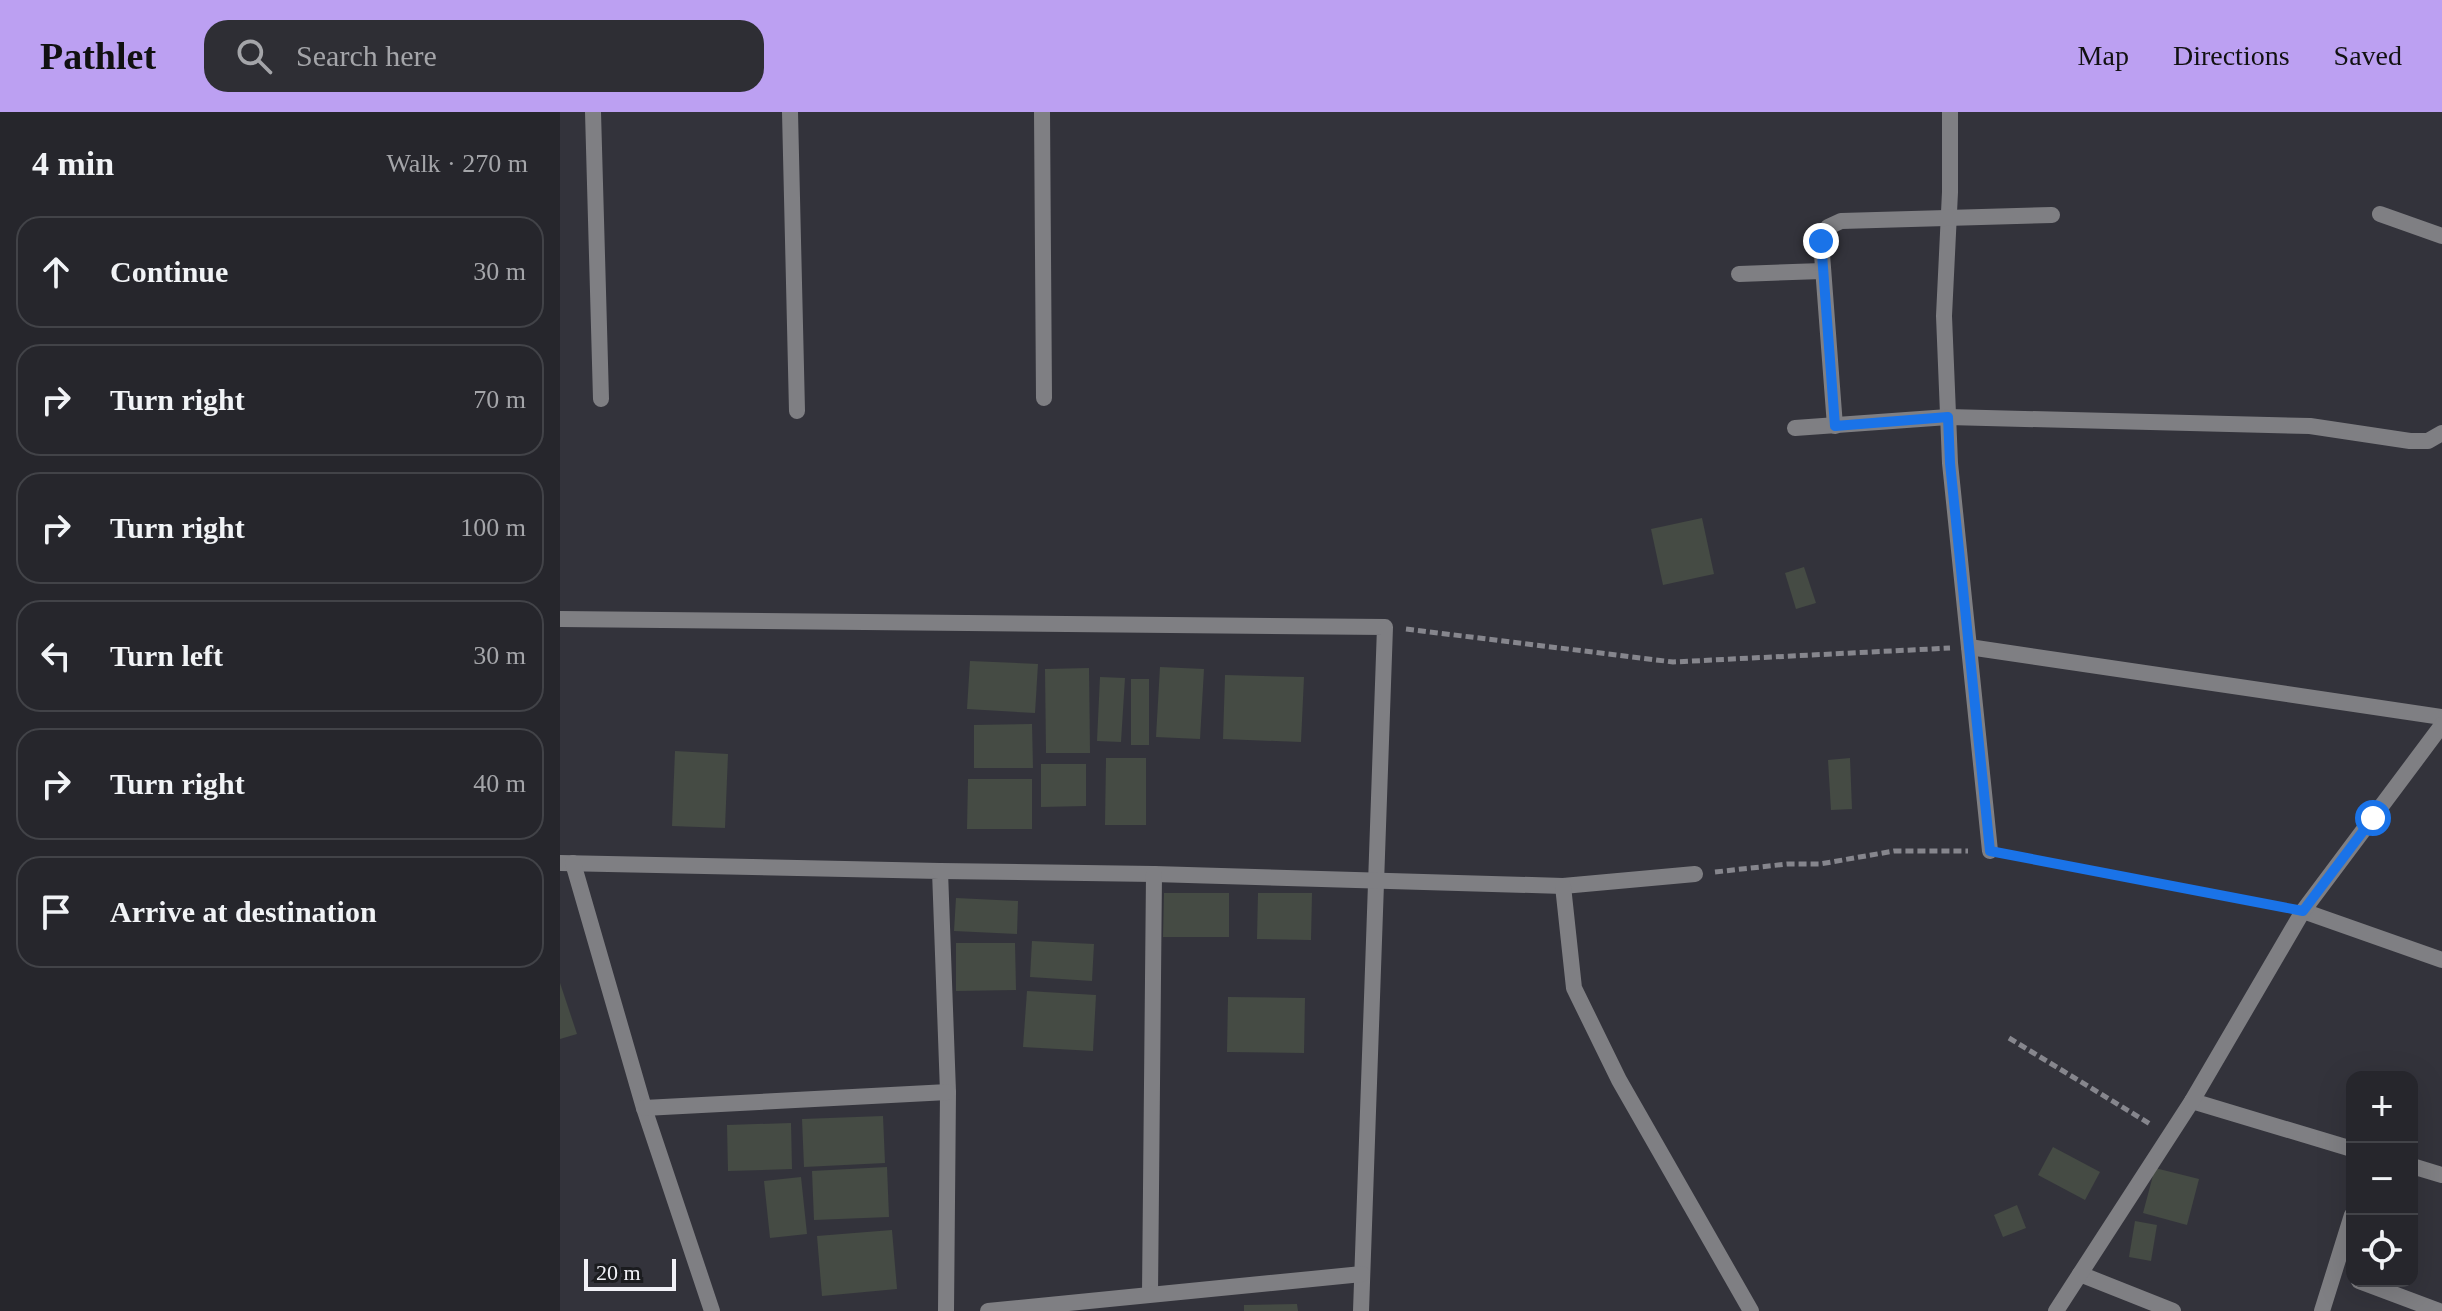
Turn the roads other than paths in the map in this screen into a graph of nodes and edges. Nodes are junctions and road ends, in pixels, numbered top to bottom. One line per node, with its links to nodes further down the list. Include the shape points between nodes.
1 (593, 112): 12 (street)
2 (790, 112): 13 (street)
3 (1042, 112): 11 (street)
4 (1950, 112): 7 (street)
5 (2380, 214): 8 (street)
6 (2052, 215): 7 (street)
7 (1949, 217): 9 (street, via 1841,221 1828,227 1821,241); 14 (street, via 1944,316)
8 (2442, 236)
9 (1822, 271): 10 (street); 15 (street)
10 (1739, 274)
11 (1044, 398)
12 (601, 399)
13 (797, 411)
14 (1948, 417): 15 (street); 17 (street, via 2310,426 2410,441 2428,441); 19 (street)
15 (1835, 426): 16 (street)
16 (1795, 428)
17 (2442, 433)
18 (560, 619): 29 (street, via 1385,627)
19 (1969, 647): 20 (street); 24 (street)
20 (2442, 717)
21 (2442, 725): 22 (street)
22 (2426, 749): 23 (street); 31 (street)
23 (2442, 758)
24 (1990, 851)
25 (567, 863): 26 (street); 35 (street)
26 (940, 871): 27 (street); 33 (street)
27 (1154, 874): 29 (street); 45 (street)
28 (1695, 874): 30 (street)
29 (1375, 881): 30 (street); 41 (street)
30 (1563, 886): 50 (street, via 1574,988 1619,1080)
31 (2303, 911): 32 (street); 34 (street)
32 (2442, 960)
33 (948, 1092): 35 (street); 47 (street)
34 (2192, 1101): 36 (street); 42 (street)
35 (644, 1108): 46 (street)
36 (2346, 1147)
37 (2418, 1168): 38 (street)
38 (2442, 1175)
39 (2346, 1234): 40 (street)
40 (2334, 1272): 43 (street); 53 (street)
41 (1362, 1274): 45 (street); 49 (street)
42 (2080, 1274): 51 (street); 52 (street)
43 (2346, 1277)
44 (2375, 1287): 54 (street)
45 (1150, 1294): 48 (street)
46 (712, 1311)
47 (946, 1311)
48 (988, 1311)
49 (1361, 1311)
50 (1751, 1311)
51 (2056, 1311)
52 (2173, 1311)
53 (2322, 1311)
54 (2439, 1311)

